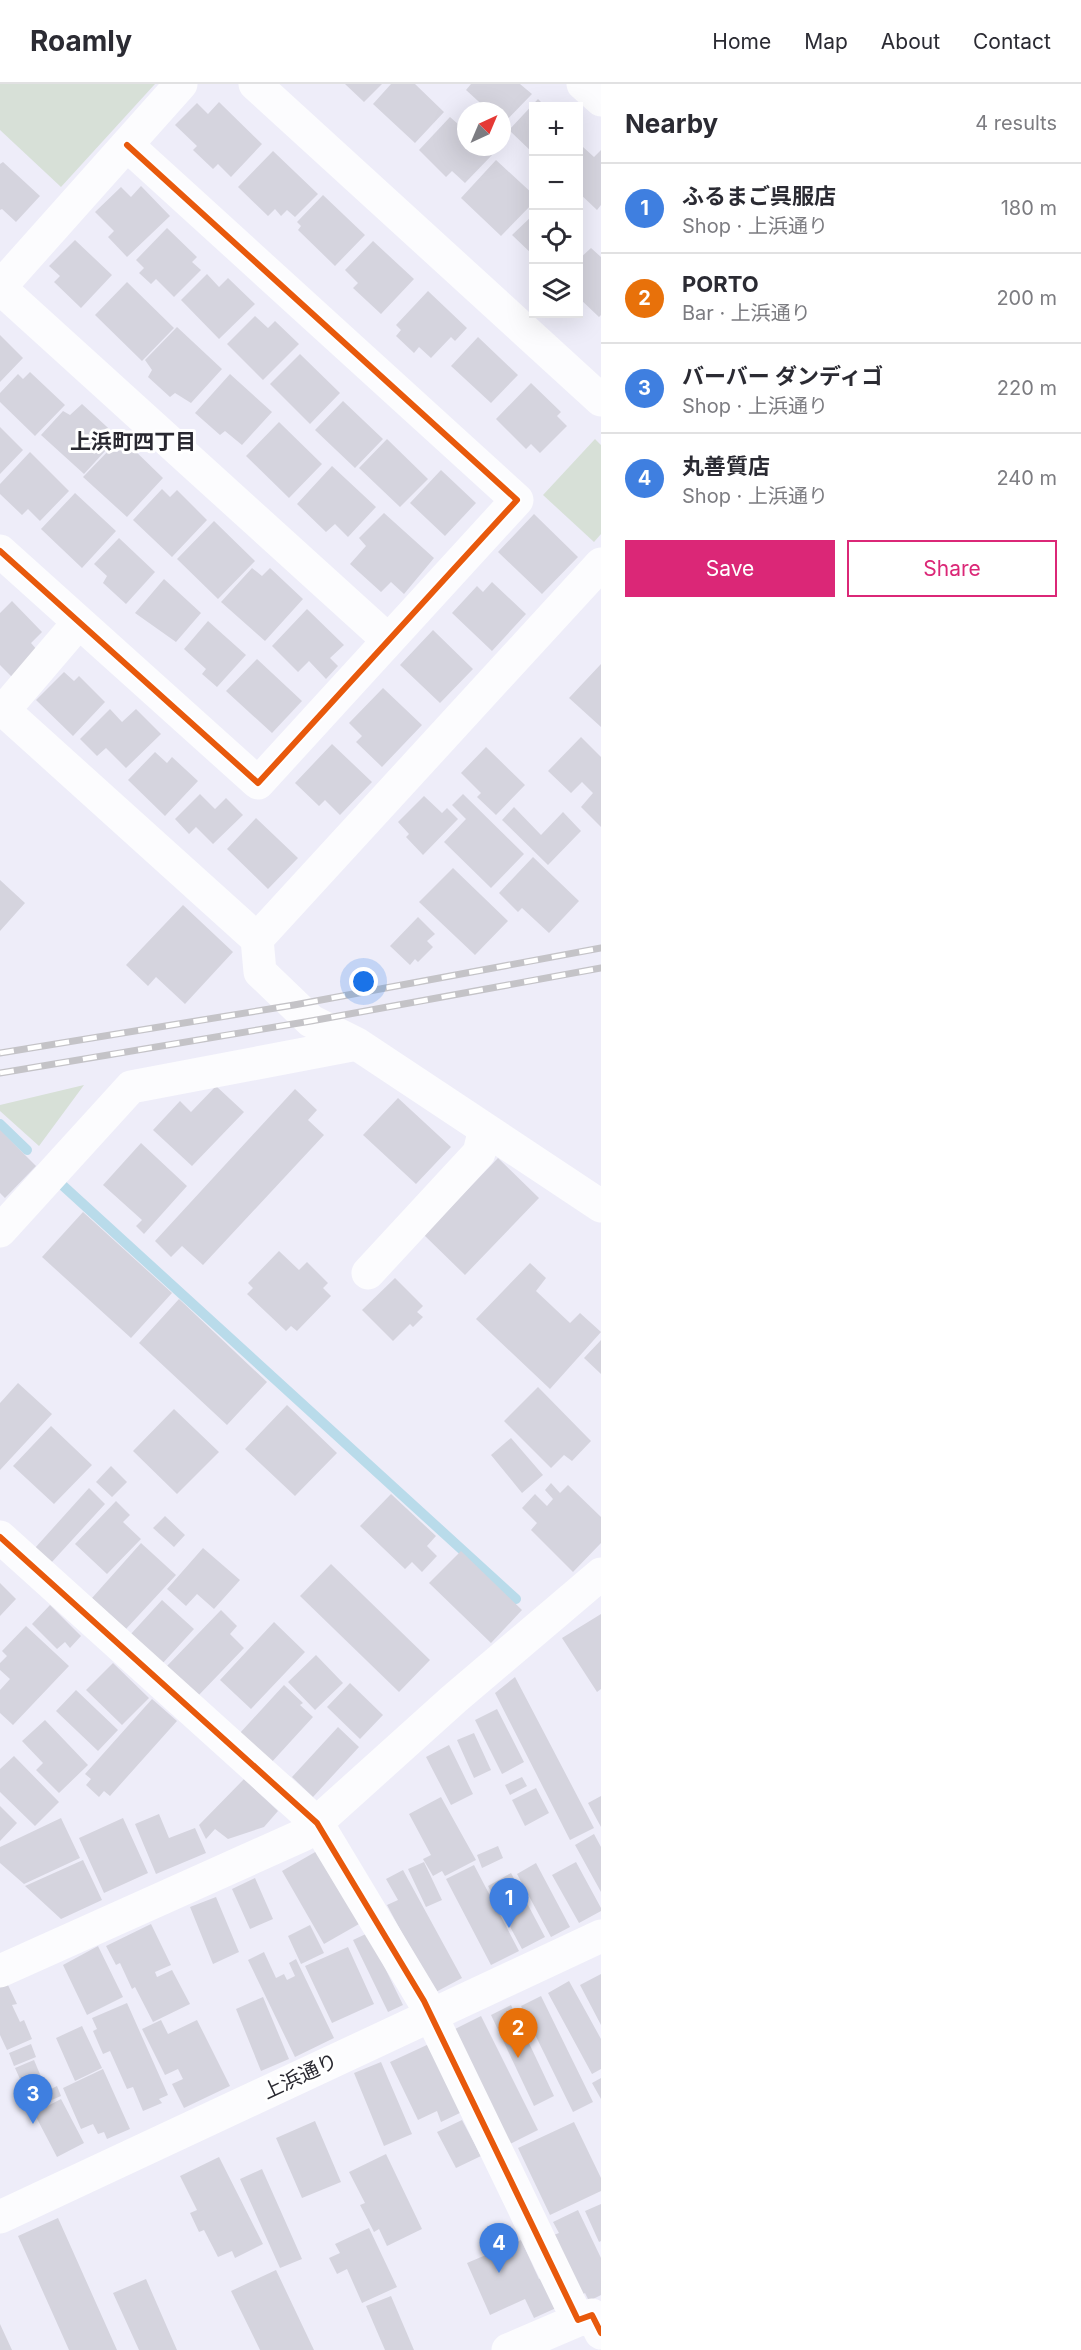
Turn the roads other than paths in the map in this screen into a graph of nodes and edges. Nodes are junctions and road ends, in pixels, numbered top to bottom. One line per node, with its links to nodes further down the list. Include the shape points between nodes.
1 (181, 84): 5 (street)
2 (255, 84): 7 (street)
3 (583, 84): 4 (street)
4 (601, 100)
5 (127, 144): 6 (street); 11 (street, via 517,500)
6 (0, 287): 11 (street)
7 (601, 400)
8 (0, 551): 10 (street)
9 (601, 564): 13 (street)
10 (79, 622): 11 (street, via 258,783); 12 (street)
11 (388, 640)
12 (2, 709): 13 (street)
13 (257, 939): 14 (street, via 260,972 311,1021)
14 (357, 1044): 15 (street); 17 (street, via 131,1087)
15 (485, 1129): 16 (street); 18 (street, via 479,1153)
16 (601, 1206)
17 (0, 1231)
18 (368, 1273)
19 (0, 1537): 21 (street)
20 (601, 1574): 21 (street)
21 (317, 1823): 23 (street, via 303,1835); 24 (street)
22 (601, 1936): 24 (street, 上浜通り)
23 (0, 1971)
24 (430, 2015): 25 (street, 上浜通り); 26 (street)
25 (0, 2217)
26 (593, 2320): 27 (street)
27 (508, 2350)

